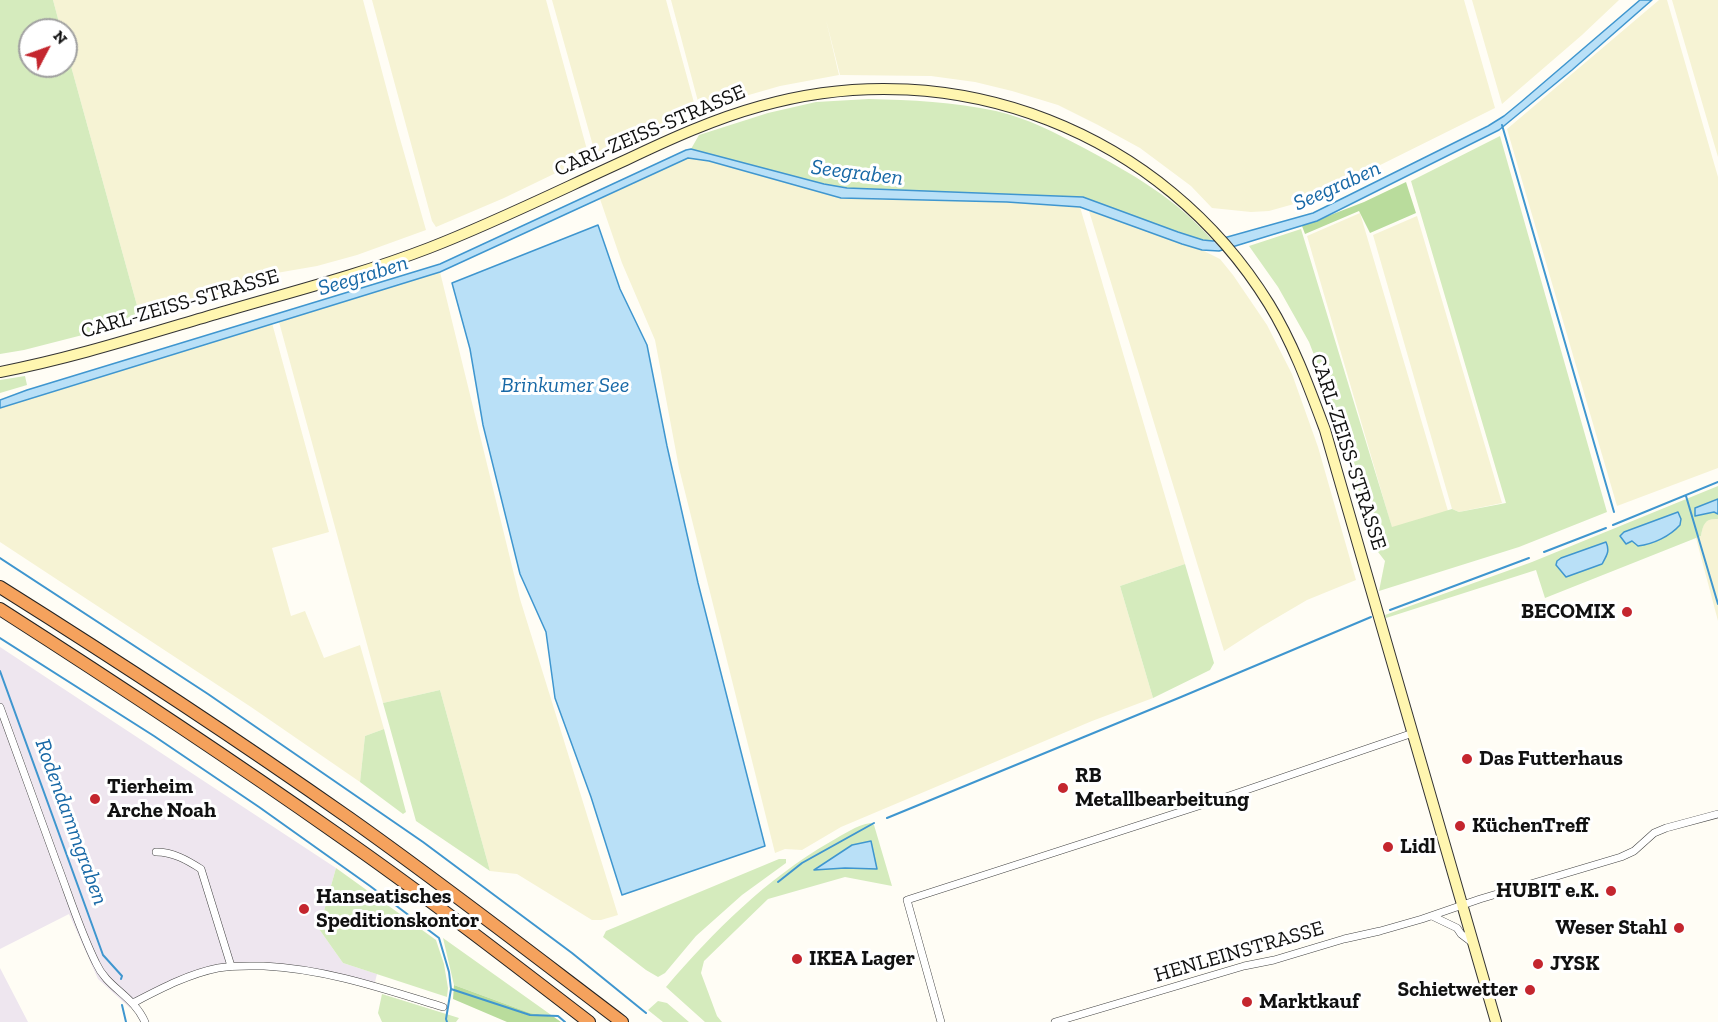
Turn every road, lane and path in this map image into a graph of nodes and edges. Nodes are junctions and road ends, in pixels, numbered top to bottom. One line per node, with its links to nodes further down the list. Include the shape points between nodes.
1 (0, 372): 5 (main road, CARL-ZEISS-STRASSE, via 99,349 392,261 480,227 704,125 769,104 795,97 880,88 944,92 997,103 1051,120 1129,160 1174,194 1216,234 1250,275 1290,342 1310,387)
2 (0, 586): 16 (highway, via 349,818)
3 (0, 609): 15 (highway, via 339,834)
4 (0, 707): 12 (street, via 100,972)
5 (1413, 733): 8 (main road, CARL-ZEISS-STRASSE); 17 (street, via 907,900)
6 (1718, 814): 8 (street, HENLEINSTRASSE, via 1654,833 1621,857)
7 (156, 852): 11 (street, via 168,852 201,869)
8 (1462, 906): 9 (street, HENLEINSTRASSE); 10 (main road, CARL-ZEISS-STRASSE)
9 (1432, 916): 10 (street, via 1457,928); 18 (street, HENLEINSTRASSE)
10 (1474, 944): 19 (main road, CARL-ZEISS-STRASSE)
11 (231, 966): 12 (street, via 198,973); 13 (street, via 319,972)
12 (133, 1003): 14 (street)
13 (442, 1007)
14 (145, 1022)
15 (589, 1022)
16 (622, 1022)
17 (941, 1022)
18 (1055, 1022)
19 (1496, 1022)

